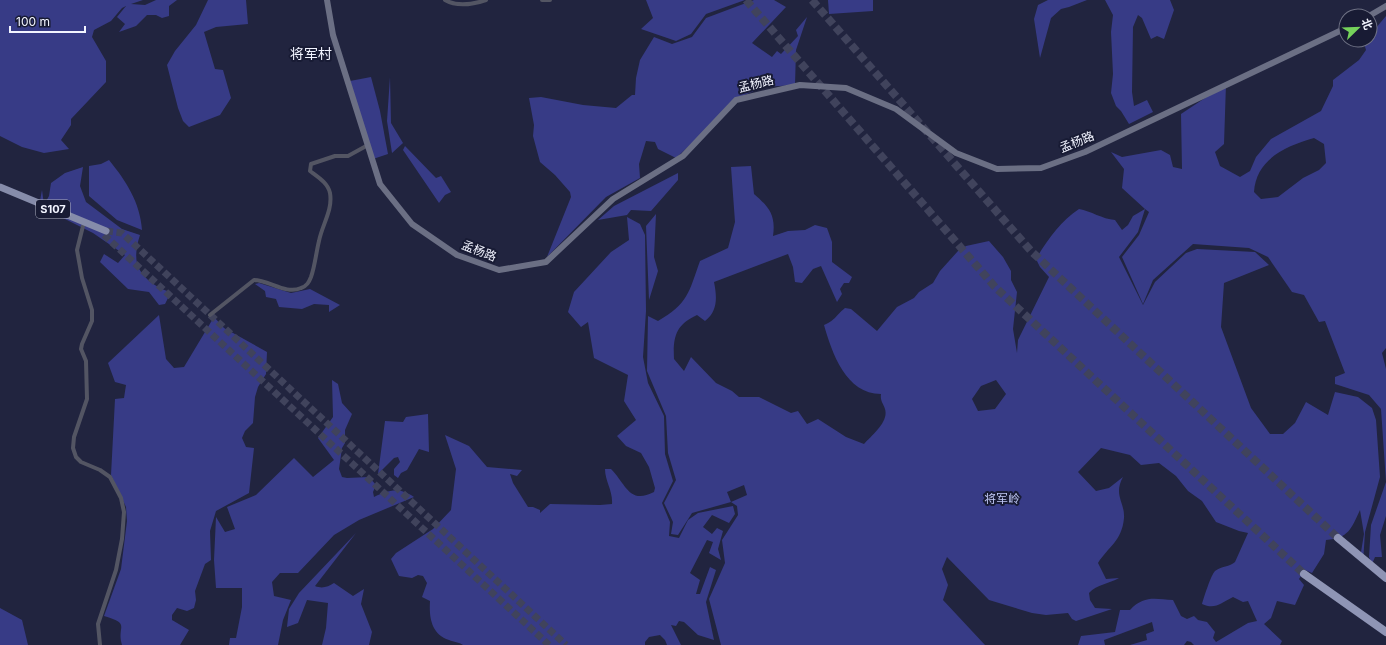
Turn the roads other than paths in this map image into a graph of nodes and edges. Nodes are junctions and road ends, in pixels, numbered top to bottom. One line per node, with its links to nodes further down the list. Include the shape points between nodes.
1 (327, 0): 7 (main road, 孟杨路, via 333,35)
2 (445, 0): 3 (street, via 471,4)
3 (486, 0)
4 (542, 0): 5 (street)
5 (550, 0)
6 (1338, 32): 7 (main road, 孟杨路, via 1085,152 1041,168 997,169 956,153 896,109 846,88 800,85 736,100 683,156 613,199 546,262 499,270 457,255 412,224 380,184)
7 (368, 145): 11 (street, via 348,156 335,156 311,164 310,171 326,184 330,202 307,285 301,289 291,290 254,280)
8 (0, 187): 10 (highway, S107, via 105,233)
9 (0, 192): 10 (highway, S107)
10 (83, 226): 16 (street, via 77,250 92,310 92,321 81,349 86,361 87,399 74,437 73,448 81,462 110,477 121,498 124,512 116,570 98,624)
11 (210, 315)
12 (1338, 538): 14 (highway)
13 (1304, 574): 15 (highway)
14 (1386, 578)
15 (1386, 632)
16 (100, 645)

